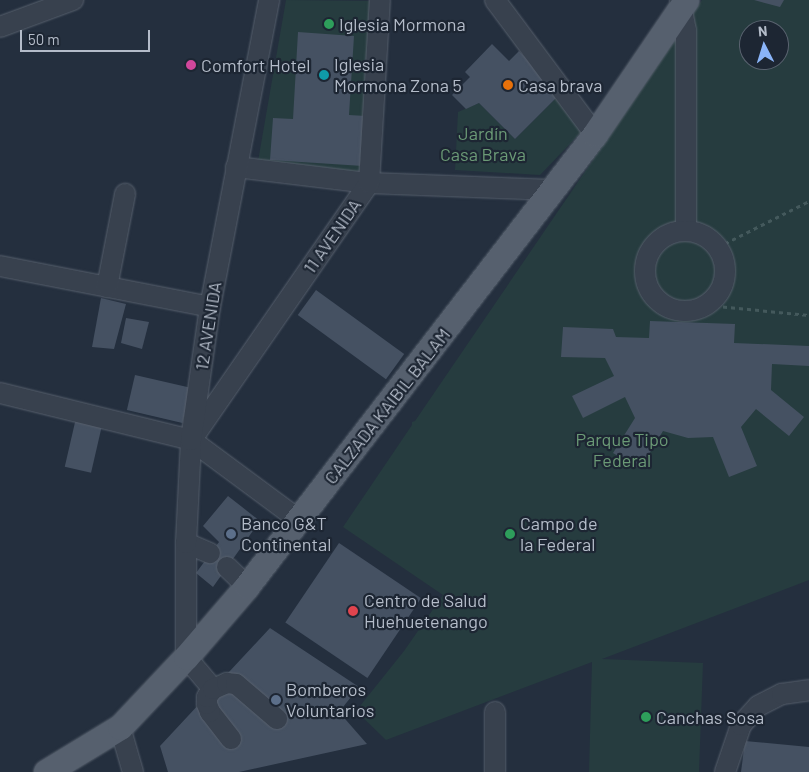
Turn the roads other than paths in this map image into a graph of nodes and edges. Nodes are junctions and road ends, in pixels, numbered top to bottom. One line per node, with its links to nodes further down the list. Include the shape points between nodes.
1 (74, 0): 6 (street)
2 (269, 0): 8 (street, 12 AVENIDA)
3 (380, 0): 9 (street, 11 AVENIDA)
4 (495, 0): 7 (street)
5 (683, 2): 7 (main road, CALZADA KAIBIL BALAM); 12 (street, via 686,30)
6 (0, 27)
7 (595, 134): 10 (main road, CALZADA KAIBIL BALAM)
8 (236, 167): 9 (street); 15 (street, 12 AVENIDA)
9 (369, 183): 10 (street); 17 (street, 11 AVENIDA)
10 (553, 190): 18 (main road, CALZADA KAIBIL BALAM)
11 (125, 194): 14 (street)
12 (686, 231): 12 (street, via 663,237 648,256 645,268 650,291 658,302 682,311 707,305 717,296 726,272 724,259 710,239)
13 (0, 266): 14 (street)
14 (107, 287): 15 (street)
15 (210, 307): 17 (street, 12 AVENIDA)
16 (0, 393): 17 (street)
17 (191, 440): 18 (street); 19 (street, 12 AVENIDA)
18 (299, 520): 22 (main road, CALZADA KAIBIL BALAM)
19 (186, 543): 20 (street); 23 (street, 12 AVENIDA)
20 (210, 554)
21 (227, 567): 22 (street)
22 (247, 586): 23 (main road, CALZADA KAIBIL BALAM)
23 (186, 657): 24 (street); 28 (main road, CALZADA KAIBIL BALAM)
24 (213, 689): 27 (street, via 227,683 236,684); 29 (street, via 207,697 207,704)
25 (809, 690): 34 (street, via 782,694 758,706 740,725)
26 (495, 712): 33 (street)
27 (277, 719)
28 (120, 727): 30 (main road, CALZADA KAIBIL BALAM); 31 (street)
29 (231, 739)
30 (73, 765): 32 (main road, CALZADA KAIBIL BALAM)
31 (131, 770)
32 (46, 772)
33 (495, 772)
34 (725, 772)

